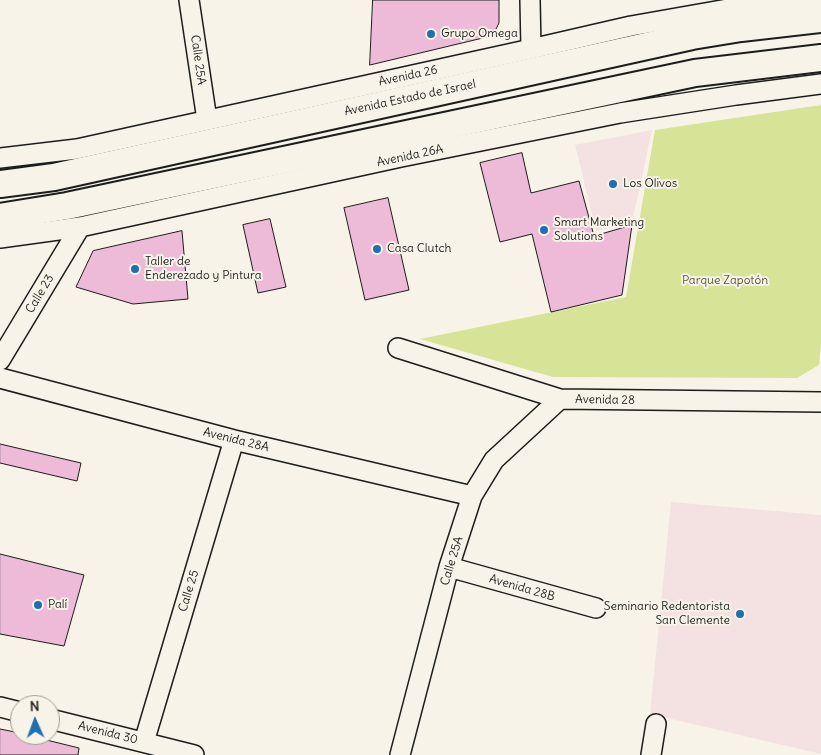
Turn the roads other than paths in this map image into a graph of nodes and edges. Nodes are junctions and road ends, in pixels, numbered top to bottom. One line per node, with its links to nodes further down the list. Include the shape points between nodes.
1 (189, 0): 8 (street, Calle 25A)
2 (530, 0): 5 (street)
3 (817, 0): 5 (street, Avenida 26, via 680,17)
4 (821, 19): 10 (main road, Avenida Estado de Israel, via 692,36 54,176)
5 (531, 49): 8 (street, Avenida 26)
6 (821, 58): 11 (main road, via 694,73 67,206)
7 (821, 84): 12 (street, Avenida 26A, via 620,113)
8 (207, 120): 9 (street, Avenida 26, via 77,149)
9 (0, 158)
10 (0, 184)
11 (0, 217)
12 (80, 227): 13 (street, Avenida 26A); 15 (street, Calle 23)
13 (0, 238)
14 (398, 348): 17 (street, Avenida 28)
15 (0, 360)
16 (0, 378): 19 (street, Avenida 28A)
17 (560, 399): 18 (street, Avenida 28); 20 (street, Calle 25A, via 494,460)
18 (821, 402)
19 (234, 440): 20 (street, Avenida 28A); 25 (street, Calle 25)
20 (472, 496): 21 (street, Calle 25A)
21 (449, 567): 22 (street, Avenida 28B); 27 (street, Calle 25A)
22 (596, 608)
23 (60, 721): 25 (street, Avenida 30)
24 (656, 724): 28 (street)
25 (144, 742): 26 (street, Avenida 30)
26 (194, 755)
27 (400, 755)
28 (651, 755)

